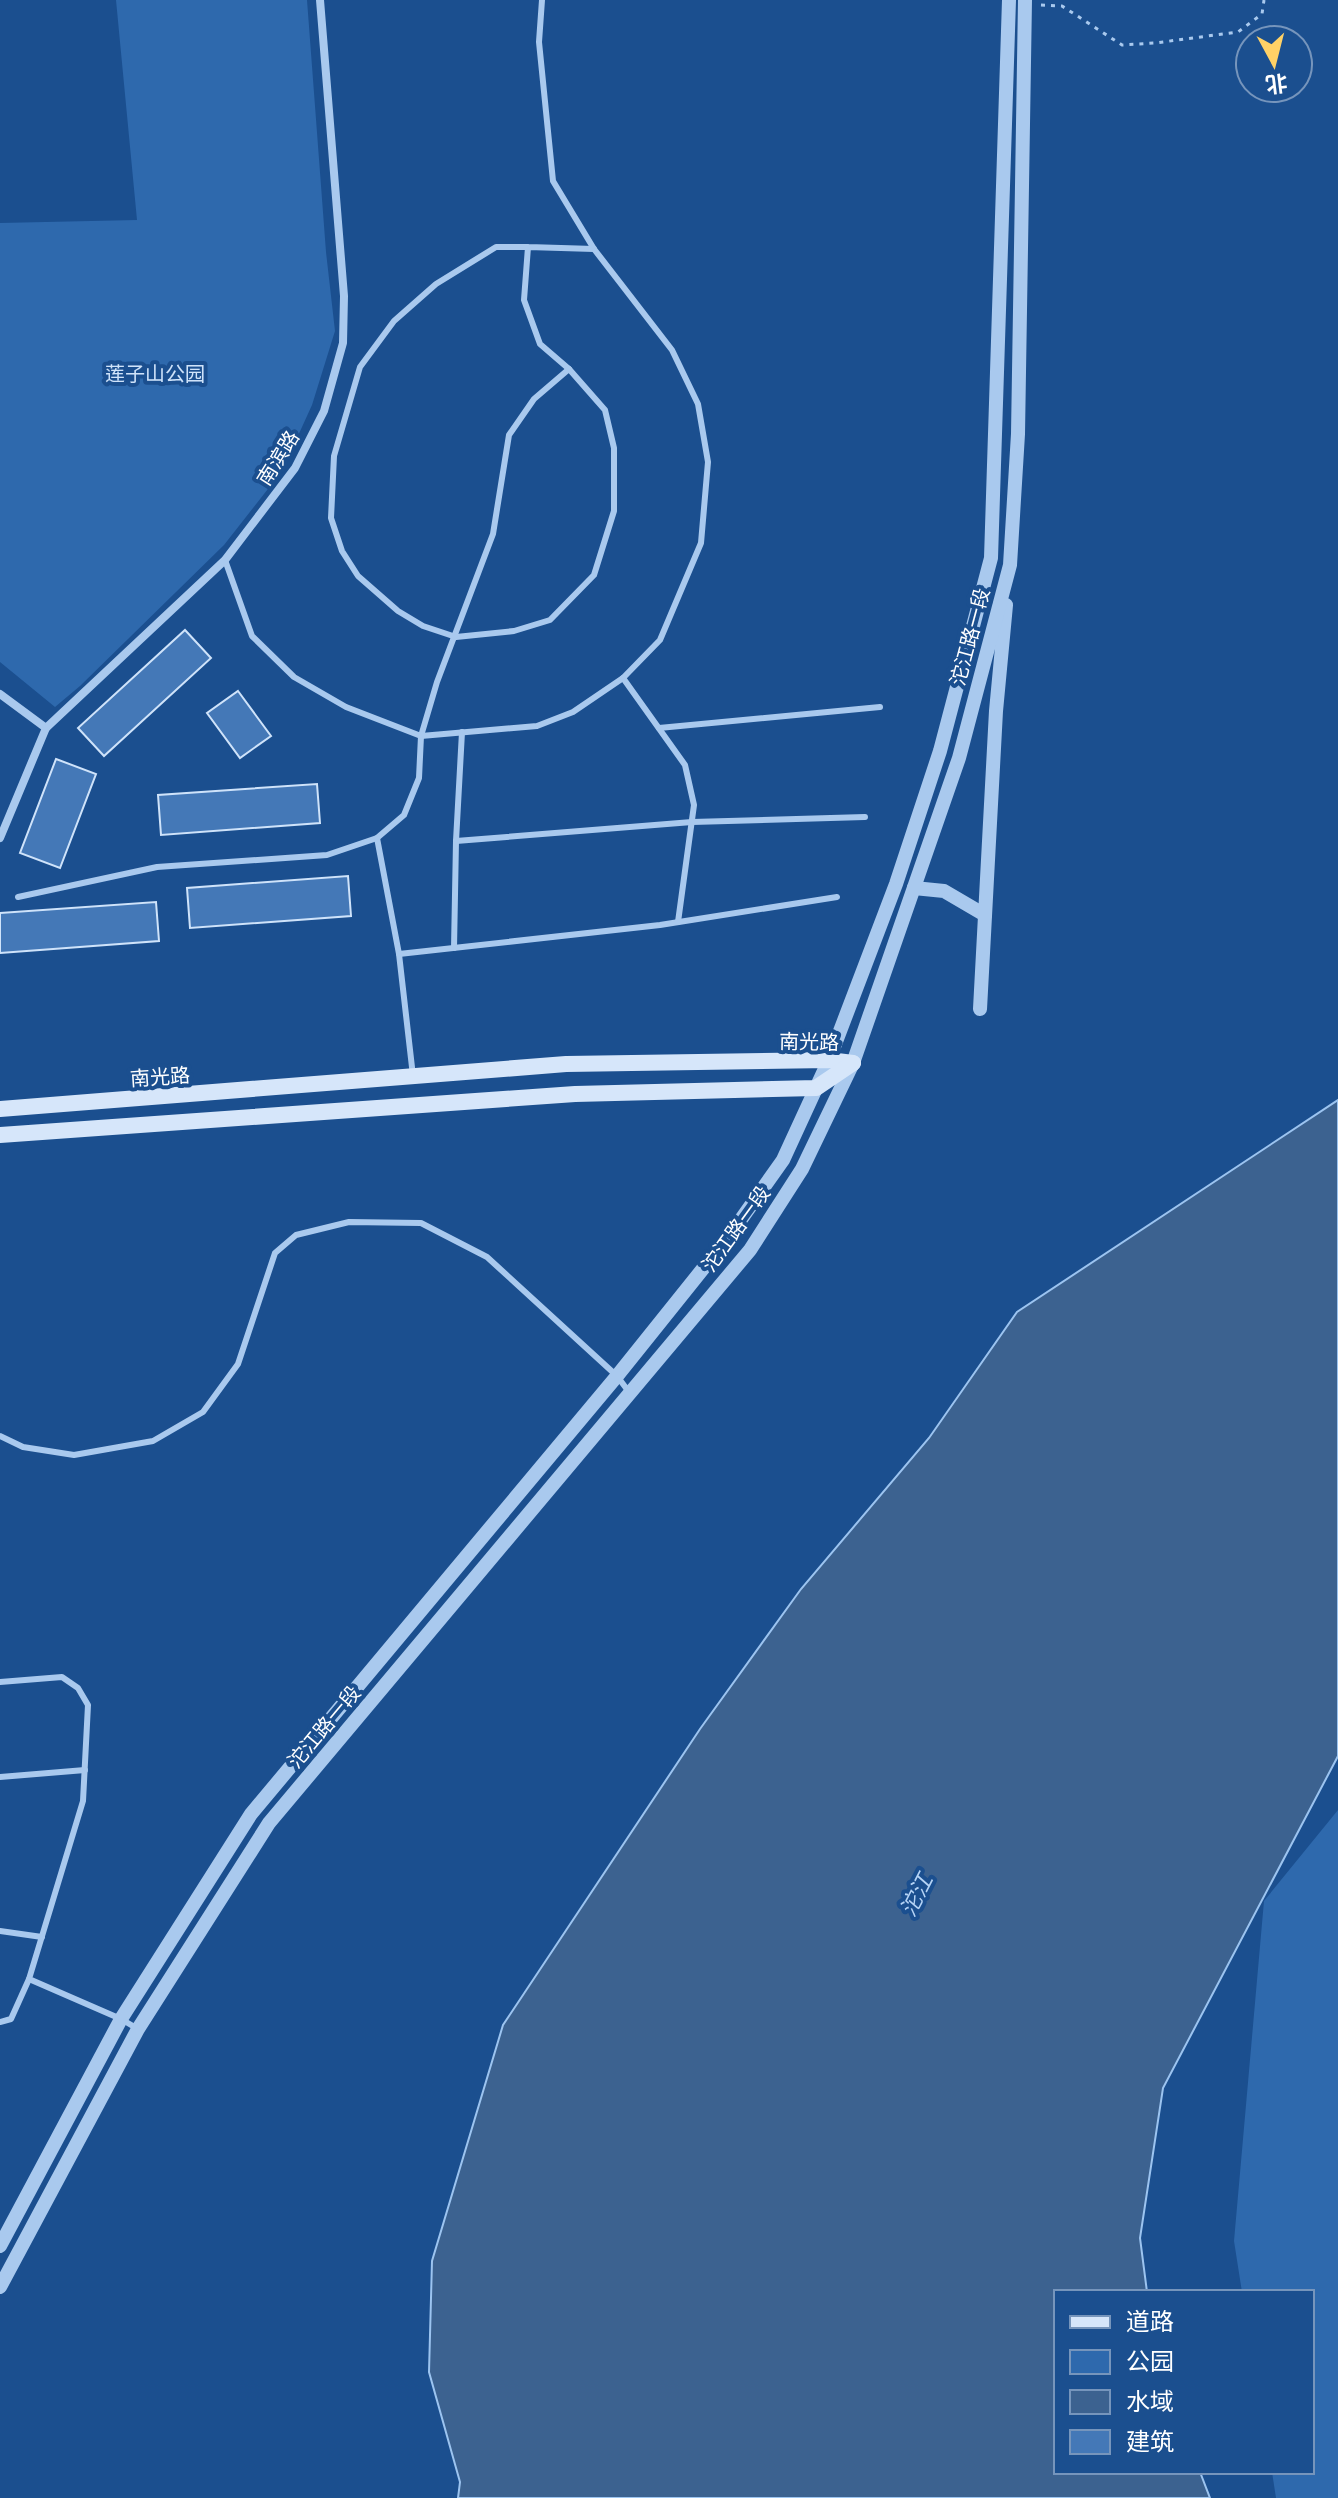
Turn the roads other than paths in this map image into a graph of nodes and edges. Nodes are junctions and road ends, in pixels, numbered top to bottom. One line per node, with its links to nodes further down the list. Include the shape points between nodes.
1 (320, 0): 9 (street, 南滨路, via 344,296 343,343 324,411 295,468)
2 (542, 0): 6 (lane, via 539,42 553,181)
3 (1009, 0): 8 (street, 沱江路一段)
4 (1025, 2): 10 (street, 沱江路一段, via 1018,434)
5 (528, 247): 6 (lane); 7 (lane, via 524,300 540,344); 11 (lane, via 496,247 436,284 394,321 360,367 334,456 331,518 358,576 398,611)
6 (594, 249): 13 (lane, via 672,350 698,404 708,462 701,543 660,640)
7 (569, 369): 11 (lane, via 534,399 509,435 493,534); 11 (lane, via 605,410 614,448 614,511 594,575 550,620 514,631)
8 (991, 558): 12 (street); 33 (street, 沱江路一段, via 940,751)
9 (225, 560): 16 (street, 南滨路); 19 (lane, via 252,636 294,677 346,707)
10 (1010, 565): 12 (street, 沱江路一段); 28 (street)
11 (456, 637): 19 (lane)
12 (989, 643): 25 (street, 沱江路一段, via 959,758)
13 (623, 678): 17 (lane); 18 (lane, via 573,712 537,726)
14 (0, 694): 16 (street)
15 (880, 707): 17 (lane)
16 (46, 728): 22 (street, 南滨路)
17 (659, 728): 21 (lane, via 685,765 694,805)
18 (462, 732): 19 (lane); 24 (lane)
19 (421, 736): 23 (lane, via 419,778 404,815)
20 (865, 817): 21 (lane)
21 (692, 822): 24 (lane); 29 (lane)
22 (0, 838)
23 (377, 838): 26 (lane, via 327,855 157,867); 31 (lane)
24 (456, 841): 30 (lane)
25 (914, 888): 28 (street, via 944,891); 34 (street, 沱江路一段)
26 (18, 897)
27 (837, 897): 29 (lane)
28 (985, 915): 32 (street)
29 (678, 922): 30 (lane)
30 (454, 948): 31 (lane)
31 (399, 954): 35 (lane)
32 (980, 1009)
33 (829, 1060): 34 (main road, 南光路); 35 (main road, 南光路, via 566,1064); 36 (street, 沱江路一段)
34 (853, 1063): 36 (main road, 南光路); 40 (street, 沱江路一段, via 802,1169 750,1250)
35 (413, 1078): 37 (main road, 南光路)
36 (816, 1088): 38 (main road, via 560,1095); 39 (street, 沱江路一段, via 783,1160)
37 (0, 1109)
38 (0, 1135)
39 (617, 1376): 40 (lane); 41 (lane, via 487,1257 421,1223 349,1222 296,1235 275,1253 238,1364 203,1412 153,1441 74,1455 23,1447); 48 (street, 沱江路一段, via 251,1814)
40 (630, 1394): 50 (street, 沱江路一段, via 269,1823)
41 (0, 1436)
42 (0, 1682): 43 (lane, via 62,1677 78,1688 88,1705)
43 (85, 1770): 44 (lane); 46 (lane, via 83,1801)
44 (0, 1777)
45 (0, 1931): 46 (lane)
46 (42, 1937): 47 (lane)
47 (29, 1979): 48 (lane); 49 (lane, via 11,2019)
48 (121, 2019): 50 (lane); 51 (street, 沱江路一段)
49 (0, 2022)
50 (138, 2029): 52 (street, 沱江路一段)
51 (0, 2246)
52 (0, 2287)

